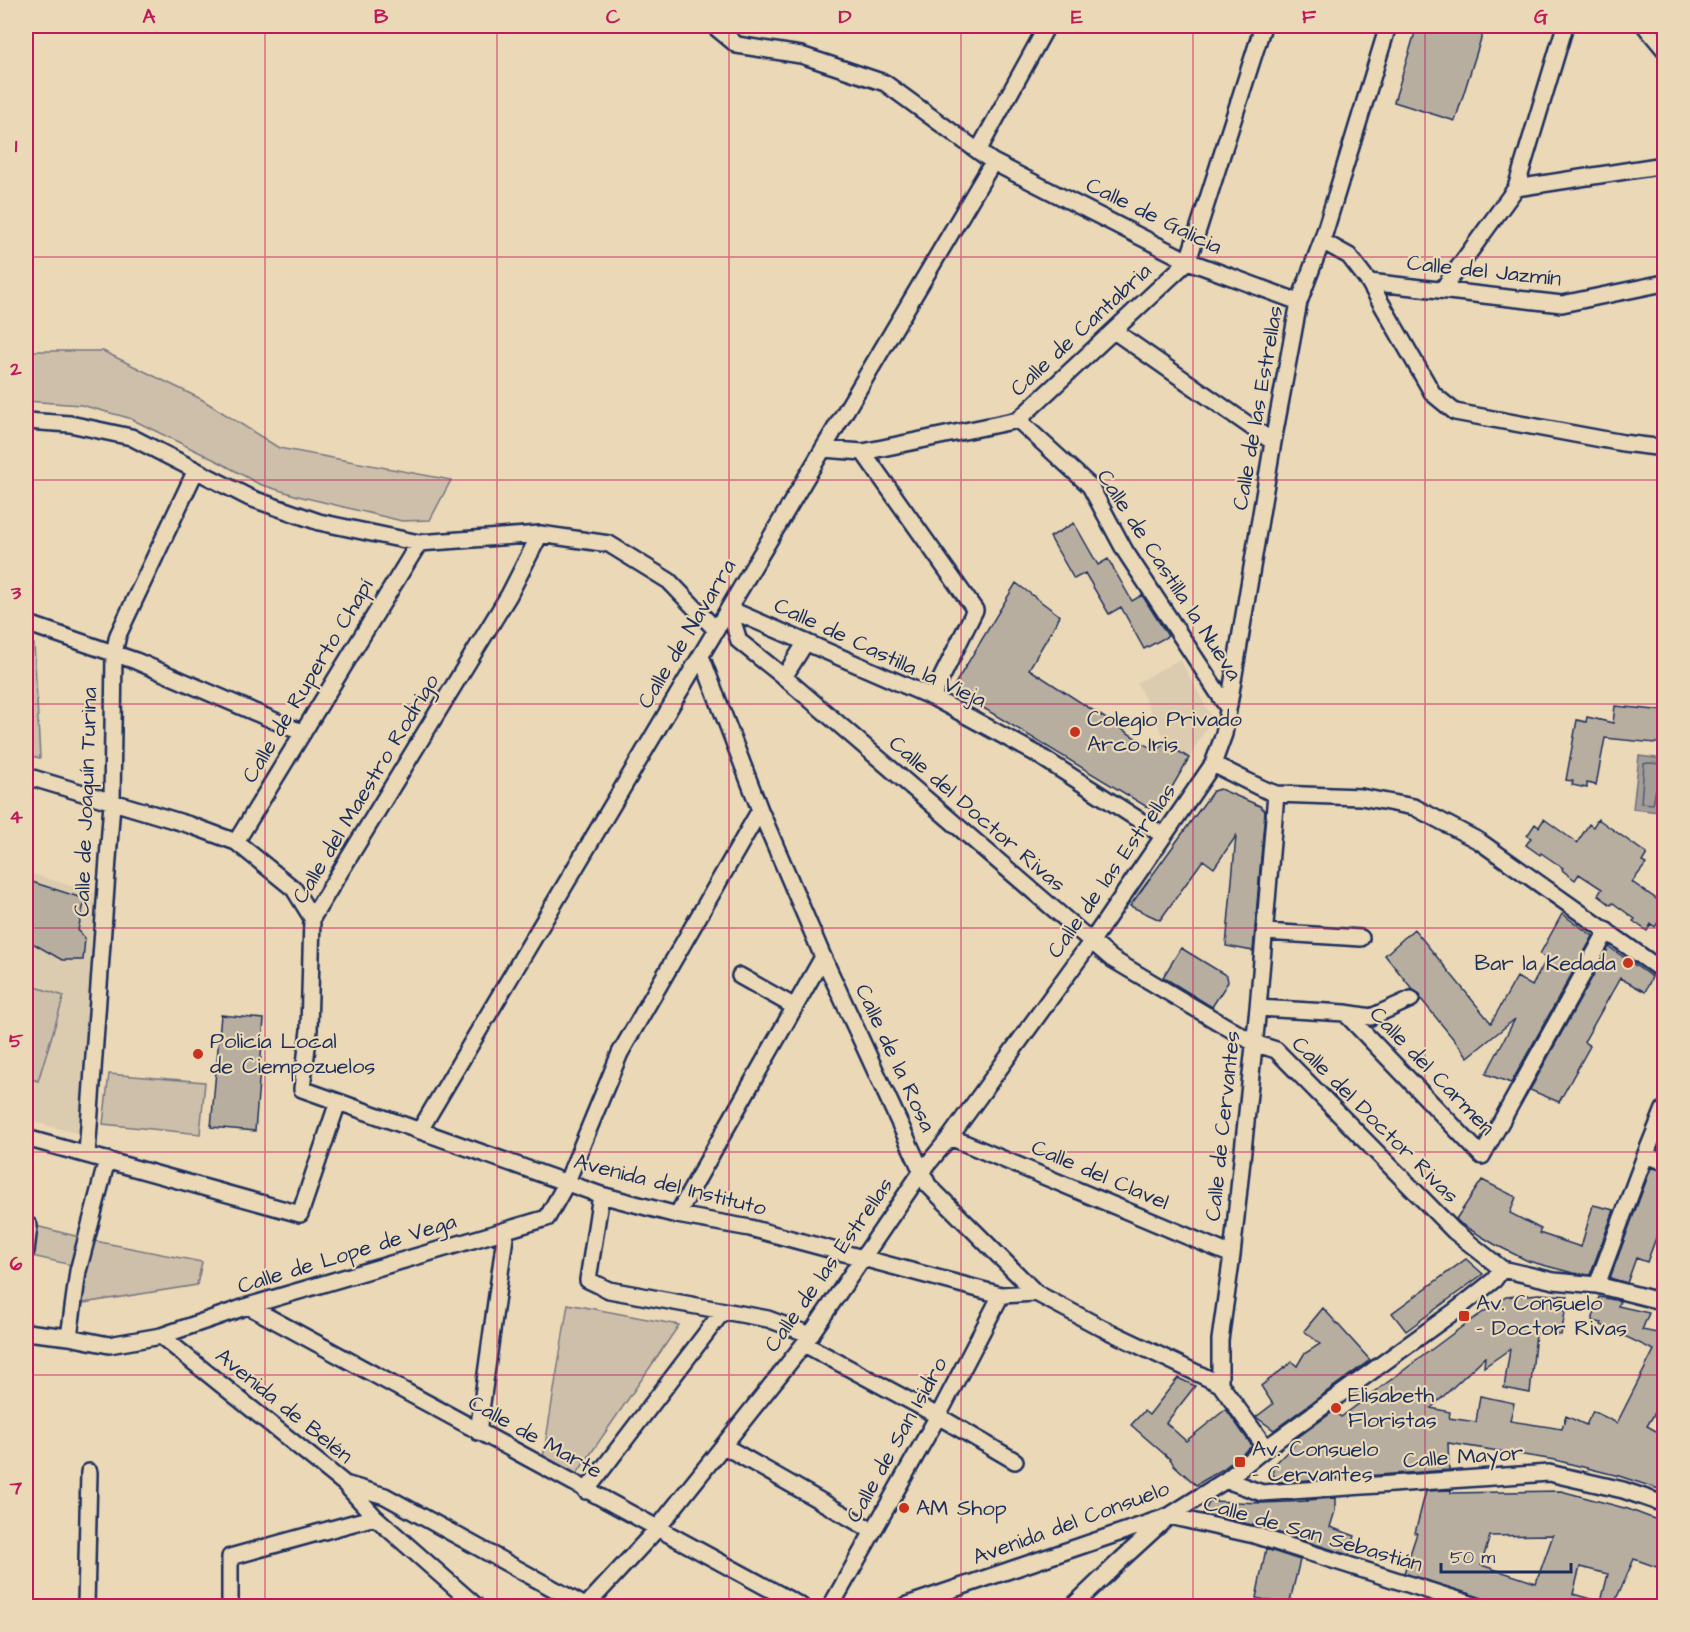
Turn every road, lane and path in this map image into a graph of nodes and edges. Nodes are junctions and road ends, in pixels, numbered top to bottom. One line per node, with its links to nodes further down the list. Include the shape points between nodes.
1 (714, 26): 8 (street, Calle de Galicia, via 737,45 801,55 885,83)
2 (1047, 26): 8 (street)
3 (1263, 26): 13 (street)
4 (1388, 26): 12 (street, Calle de las Estrellas)
5 (1565, 26): 11 (street)
6 (1645, 26): 7 (street)
7 (1665, 49)
8 (978, 150): 9 (street, Calle de Galicia)
9 (993, 162): 13 (street, Calle de Galicia); 23 (street, Calle de Navarra)
10 (1665, 165): 11 (street)
11 (1516, 188): 16 (street)
12 (1323, 241): 14 (street, via 1349,256); 17 (street, Calle de las Estrellas)
13 (1188, 261): 17 (street, Calle de Galicia); 18 (street, Calle de Cantabria)
14 (1369, 282): 16 (street, Calle del Jazmín); 22 (street, via 1433,394 1455,412)
15 (1665, 283): 16 (street, Calle del Jazmín, via 1562,304)
16 (1442, 290)
17 (1299, 302): 21 (street, Calle de las Estrellas)
18 (1114, 331): 19 (street, Calle de Cantabria); 21 (street)
19 (1018, 420): 24 (street, Calle de Cantabria); 36 (street, Calle de Castilla la Nueva, via 1090,486 1125,551)
20 (26, 421): 25 (street, via 70,424 131,437)
21 (1274, 442): 36 (street, Calle de las Estrellas)
22 (1665, 448)
23 (823, 449): 24 (street, Calle de Cantabria); 28 (street, Calle de Navarra)
24 (863, 452): 35 (street, via 975,610)
25 (196, 470): 27 (street, via 250,498 319,522); 32 (street, Calle de Joaquín Turina, via 118,635)
26 (540, 534): 27 (street); 30 (street, via 609,544 669,581); 45 (street, Calle del Maestro Rodrigo, via 509,595)
27 (419, 543): 37 (street, Calle de Ruperto Chapí)
28 (729, 609): 30 (street, Calle de Navarra); 31 (street, Calle de Castilla la Vieja); 34 (street, Calle del Doctor Rivas, via 739,641)
29 (26, 623): 32 (street)
30 (716, 630): 33 (street, Calle de Navarra)
31 (806, 642): 34 (street); 35 (street, Calle de Castilla la Vieja)
32 (114, 653): 37 (street); 41 (street, Calle de Joaquín Turina)
33 (701, 656): 42 (street, Calle de la Rosa); 61 (street, Calle de Navarra)
34 (784, 677): 49 (street, Calle del Doctor Rivas)
35 (932, 697): 43 (street, Calle de Castilla la Vieja, via 1035,753)
36 (1228, 708): 38 (street, Calle de las Estrellas)
37 (303, 733): 44 (street, Calle de Ruperto Chapí)
38 (1213, 764): 40 (street); 43 (street, Calle de las Estrellas)
39 (26, 776): 41 (street)
40 (1276, 794): 46 (street, Calle de Cervantes); 47 (street, via 1361,797 1414,807 1479,841)
41 (112, 803): 44 (street); 64 (street, Calle de Joaquín Turina)
42 (760, 810): 50 (street, Calle de la Rosa); 69 (street, via 620,1053)
43 (1164, 836): 49 (street, Calle de las Estrellas)
44 (236, 842): 45 (street, via 294,889)
45 (312, 918): 58 (street, Calle del Maestro Rodrigo, via 309,1030)
46 (1265, 932): 48 (street); 55 (street, Calle de Cervantes)
47 (1607, 932): 51 (street); 56 (street, Calle del Carmen, via 1482,1156)
48 (1361, 938)
49 (1091, 942): 57 (street, Calle del Doctor Rivas, via 1112,959); 63 (street, Calle de las Estrellas)
50 (823, 957): 54 (street); 68 (street, Calle de la Rosa)
51 (1665, 972)
52 (740, 976): 54 (street)
53 (1412, 999): 56 (street, Calle del Carmen, via 1371,1017)
54 (795, 1006): 71 (street)
55 (1258, 1008): 56 (street, Calle del Carmen); 57 (street, Calle de Cervantes)
56 (1346, 1013)
57 (1254, 1043): 75 (street, Calle de Cervantes); 77 (street, Calle del Doctor Rivas, via 1276,1050 1454,1231)
58 (302, 1089): 59 (street, Avenida del Instituto)
59 (338, 1102): 61 (street, Avenida del Instituto); 66 (street, via 300,1214)
60 (1665, 1109): 65 (street)
61 (420, 1130): 69 (street, Avenida del Instituto)
62 (26, 1137): 64 (street)
63 (950, 1137): 68 (street, Calle de las Estrellas); 75 (street, Calle del Clavel)
64 (87, 1154): 66 (street)
65 (1645, 1156): 67 (street); 78 (street)
66 (107, 1160): 85 (street, via 78,1271)
67 (1665, 1161)
68 (922, 1171): 76 (street, Calle de las Estrellas); 79 (street, Calle de la Rosa, via 928,1185)
69 (566, 1184): 70 (street, Avenida del Instituto); 73 (street, Calle de Lope de Vega, via 546,1218)
70 (601, 1195): 71 (street, Avenida del Instituto); 83 (street, via 588,1280 609,1290)
71 (677, 1215): 76 (street, Avenida del Instituto, via 750,1228)
72 (26, 1225): 74 (street)
73 (506, 1230): 82 (street, Calle de Lope de Vega); 90 (street)
74 (26, 1251)
75 (1232, 1255): 88 (street, Calle de Cervantes, via 1220,1340)
76 (862, 1257): 80 (street, Avenida del Instituto); 87 (street, Calle de las Estrellas)
77 (1502, 1269): 78 (street, Calle del Doctor Rivas, via 1554,1281); 92 (street, Avenida del Consuelo, via 1455,1311)
78 (1597, 1285): 81 (street, Calle del Doctor Rivas)
79 (1036, 1293): 80 (street, Avenida del Instituto); 88 (street)
80 (1001, 1295): 89 (street, Calle de San Isidro)
81 (1665, 1302)
82 (248, 1306): 86 (street, Calle de Lope de Vega); 90 (street, Calle de Marte)
83 (723, 1311): 87 (street, via 768,1319); 97 (street)
84 (26, 1332): 85 (street)
85 (69, 1336): 86 (street, via 109,1346)
86 (161, 1336): 96 (street, Avenida de Belén)
87 (808, 1339): 89 (street); 91 (street, Calle de las Estrellas)
88 (1220, 1384): 92 (street)
89 (938, 1416): 93 (street); 102 (street, Calle de San Isidro)
90 (478, 1432): 97 (street, Calle de Marte)
91 (723, 1446): 101 (street, Calle de las Estrellas); 102 (street)
92 (1266, 1448): 95 (street, Avenida del Consuelo)
93 (1015, 1461)
94 (89, 1472): 104 (street)
95 (1226, 1480): 98 (street, Calle Mayor, via 1262,1493 1549,1473); 99 (street, Avenida del Consuelo)
96 (345, 1484): 100 (street, Avenida de Belén); 106 (street, via 385,1496)
97 (586, 1491): 101 (street, Calle de Marte)
98 (1665, 1504)
99 (1169, 1516): 109 (street, Avenida del Consuelo); 110 (street); 111 (street, Calle de San Sebastián, via 1254,1535)
100 (375, 1517): 103 (street, Avenida de Belén); 105 (street, via 230,1557)
101 (657, 1529): 106 (street, Calle de las Estrellas); 107 (street, Calle de Marte)
102 (873, 1531): 108 (street, Calle de San Isidro)
103 (469, 1605)
104 (86, 1606)
105 (230, 1606)
106 (585, 1606)
107 (801, 1606)
108 (831, 1606)
109 (904, 1606)
110 (1073, 1606)
111 (1477, 1606)

